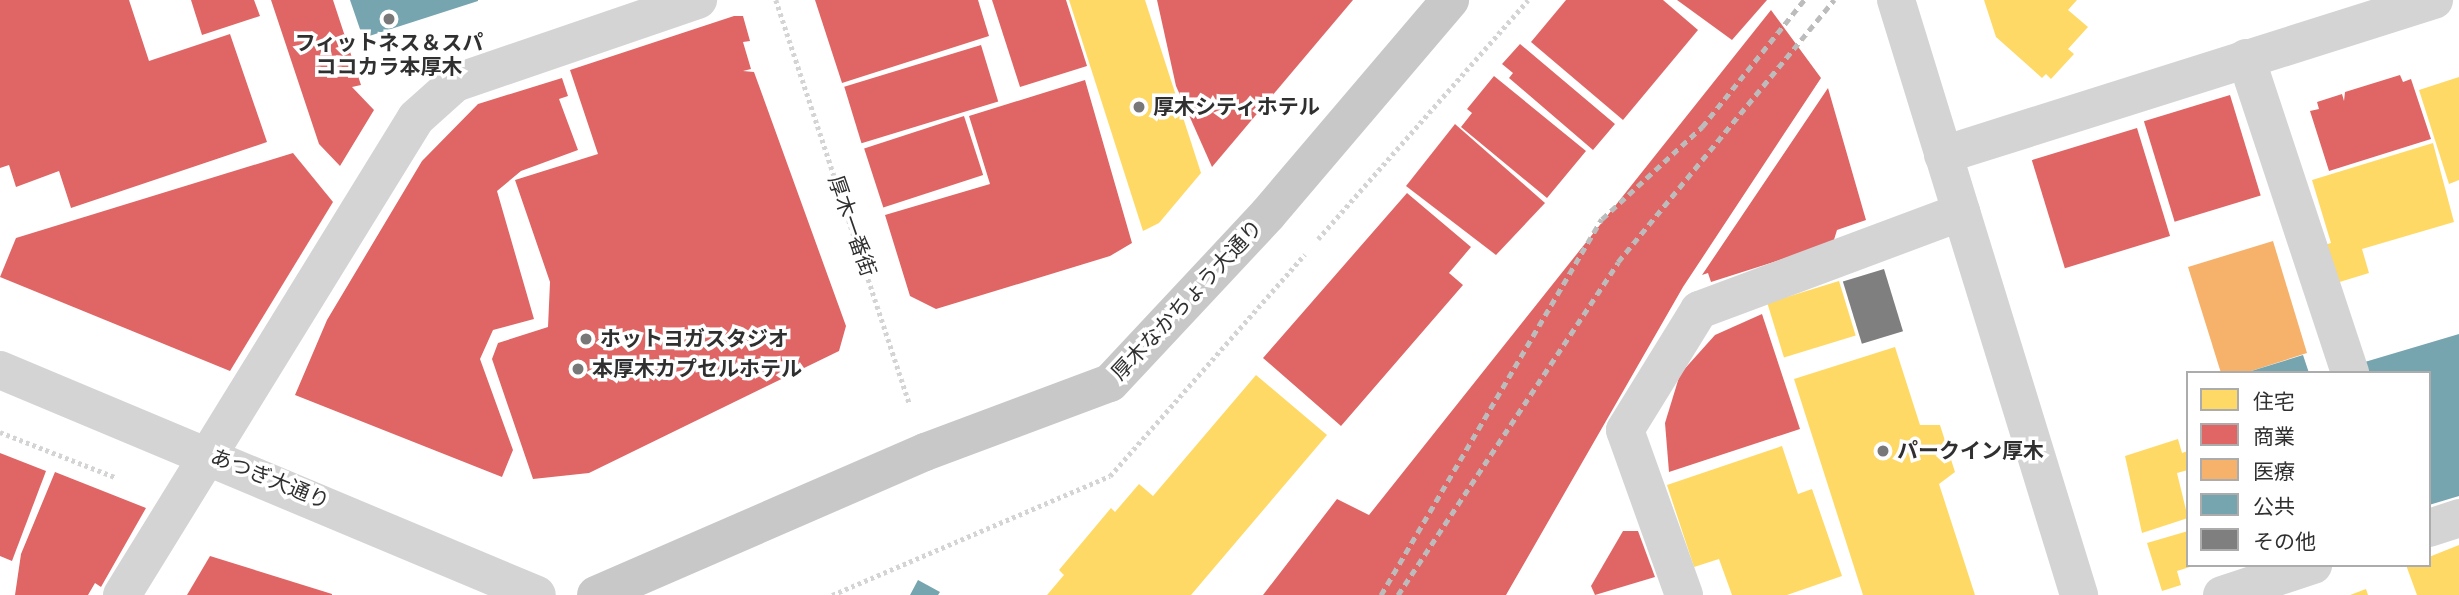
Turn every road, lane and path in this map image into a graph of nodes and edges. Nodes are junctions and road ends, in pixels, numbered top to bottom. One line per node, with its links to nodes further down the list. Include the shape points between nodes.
1 (698, 0): 14 (street, via 455,83 416,118)
2 (776, 0): 13 (path, 厚木一番街)
3 (1450, 0): 13 (main road, 厚木なかちょう大通り, via 1268,214 1110,383)
4 (1896, 0): 8 (street)
5 (2434, 0): 6 (street)
6 (2387, 7): 7 (street)
7 (2246, 58): 8 (street); 11 (street)
8 (1943, 155): 9 (street)
9 (1961, 212): 22 (street, via 1699,310 1625,430); 23 (street)
10 (0, 370): 14 (street, あつぎ大通り)
11 (2349, 371)
12 (0, 432): 15 (path)
13 (925, 452): 21 (main road, 厚木なかちょう大通り)
14 (211, 455): 19 (street); 20 (street, あつぎ大通り)
15 (127, 481)
16 (2459, 518): 17 (street)
17 (2431, 526)
18 (2307, 567): 24 (street)
19 (122, 595)
20 (537, 595)
21 (596, 595)
22 (1684, 595)
23 (2079, 595)
24 (2222, 595)

